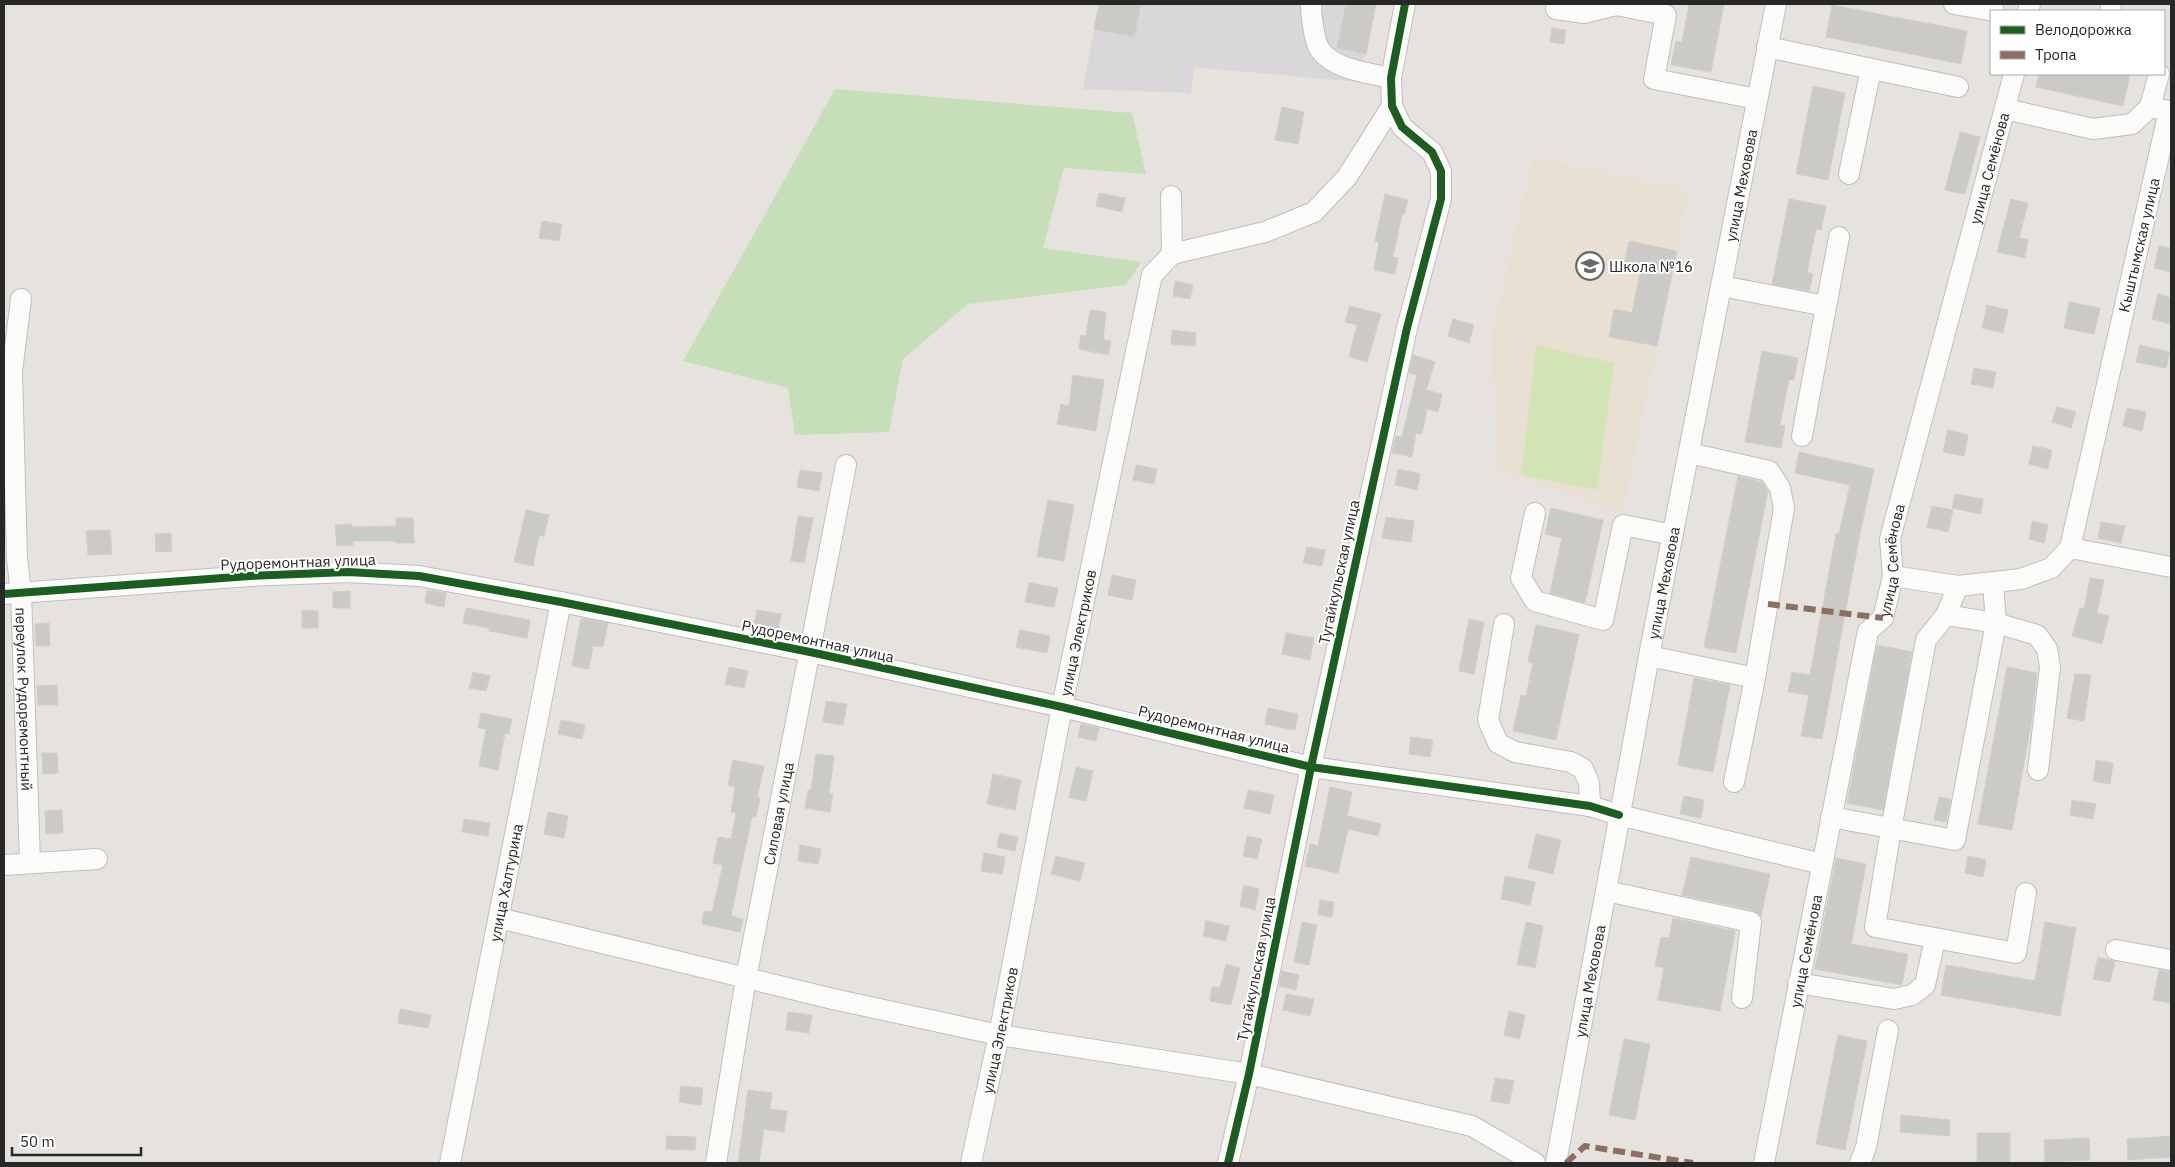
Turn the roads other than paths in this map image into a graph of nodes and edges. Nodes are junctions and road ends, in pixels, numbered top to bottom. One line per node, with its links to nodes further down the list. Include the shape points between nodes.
1 (1310, 4): 12 (street, via 1320,49 1338,65)
2 (1405, 4): 12 (street, Тугайкульская улица)
3 (1776, 4): 8 (street, улица Меховова)
4 (1954, 4): 7 (street)
5 (1616, 5): 6 (street, via 1584,13); 14 (street, via 1666,15 1654,79)
6 (1556, 9)
7 (1990, 10)
8 (1767, 48): 9 (street); 14 (street, улица Меховова)
9 (1871, 69): 13 (street); 18 (street)
10 (2014, 75): 16 (street, улица Семёнова)
11 (2159, 75): 17 (street, Кыштымская улица)
12 (1392, 78): 15 (street, Тугайкульская улица)
13 (1958, 87)
14 (1757, 99): 22 (street, улица Меховова)
15 (1392, 106): 21 (street, via 1347,176 1314,212 1265,232); 44 (street, Тугайкульская улица, via 1402,127 1432,152 1441,171 1440,199 1405,338)
16 (2006, 109): 17 (street, via 2093,129 2132,124); 32 (street, улица Семёнова, via 1890,539)
17 (2164, 110): 30 (street, Кыштымская улица)
18 (1849, 174)
19 (1171, 196): 21 (street)
20 (1839, 237): 24 (street)
21 (1172, 254): 43 (street, улица Электриков, via 1152,275)
22 (1721, 286): 24 (street); 26 (street, улица Меховова)
23 (21, 299): 35 (street, переулок Рудоремонтный, via 12,372 17,558)
24 (1826, 306): 25 (street)
25 (1802, 436)
26 (1689, 453): 29 (street, улица Меховова); 42 (street, via 1769,471 1780,488 1784,508)
27 (846, 465): 40 (street, Силовая улица)
28 (1535, 513): 29 (street, via 1521,578 1534,601 1603,620 1624,526)
29 (1673, 535): 41 (street, улица Меховова)
30 (2070, 548): 31 (street); 33 (street, via 2051,568 2020,579)
31 (2171, 567)
32 (1893, 576): 34 (street); 49 (street, улица Семёнова, via 1883,618 1868,631)
33 (1993, 582): 34 (street); 38 (street)
34 (1958, 586): 37 (street)
35 (12, 593): 36 (street, Рудоремонтная улица, via 348,572 419,576); 52 (street, переулок Рудоремонтный)
36 (561, 602): 40 (street, Рудоремонтная улица); 57 (street, улица Халтурина)
37 (1946, 615): 38 (street); 50 (street, via 1926,640)
38 (1996, 623): 45 (street, via 2037,635 2047,649 2050,667); 50 (street, via 1955,840)
39 (1504, 624): 47 (street, via 1488,720 1498,743 1515,752 1571,762 1583,769 1589,782)
40 (810, 652): 43 (street, Рудоремонтная улица); 61 (street, Силовая улица)
41 (1649, 656): 42 (street); 48 (street, улица Меховова)
42 (1755, 678): 46 (street)
43 (1062, 707): 44 (street, Рудоремонтная улица); 65 (street, улица Электриков)
44 (1310, 767): 47 (street, Рудоремонтная улица); 66 (street, Тугайкульская улица)
45 (2038, 770)
46 (1734, 782)
47 (1590, 806): 48 (street, Рудоремонтная улица)
48 (1619, 815): 53 (street, Рудоремонтная улица); 55 (street, улица Меховова)
49 (1830, 817): 50 (street); 53 (street, улица Семёнова)
50 (1891, 829): 58 (street, via 1875,927)
51 (97, 859): 52 (street)
52 (30, 862): 54 (street)
53 (1822, 864): 62 (street, улица Семёнова)
54 (4, 865)
55 (1606, 891): 63 (street, via 1751,922); 72 (street, улица Меховова)
56 (2026, 893): 58 (street, via 2016,953)
57 (500, 918): 61 (street); 67 (street, улица Халтурина)
58 (1935, 939): 62 (street, via 1925,985 1912,996 1894,999)
59 (2116, 950): 60 (street)
60 (2171, 960)
61 (746, 978): 65 (street); 68 (street, Силовая улица)
62 (1798, 983): 73 (street, улица Семёнова)
63 (1742, 998)
64 (1888, 1030): 74 (street, via 1866,1147)
65 (999, 1035): 66 (street); 69 (street, улица Электриков)
66 (1249, 1074): 70 (street, Тугайкульская улица); 71 (street, via 1472,1126)
67 (450, 1163)
68 (716, 1163)
69 (971, 1163)
70 (1228, 1163)
71 (1535, 1163)
72 (1556, 1163)
73 (1764, 1163)
74 (1860, 1163)

